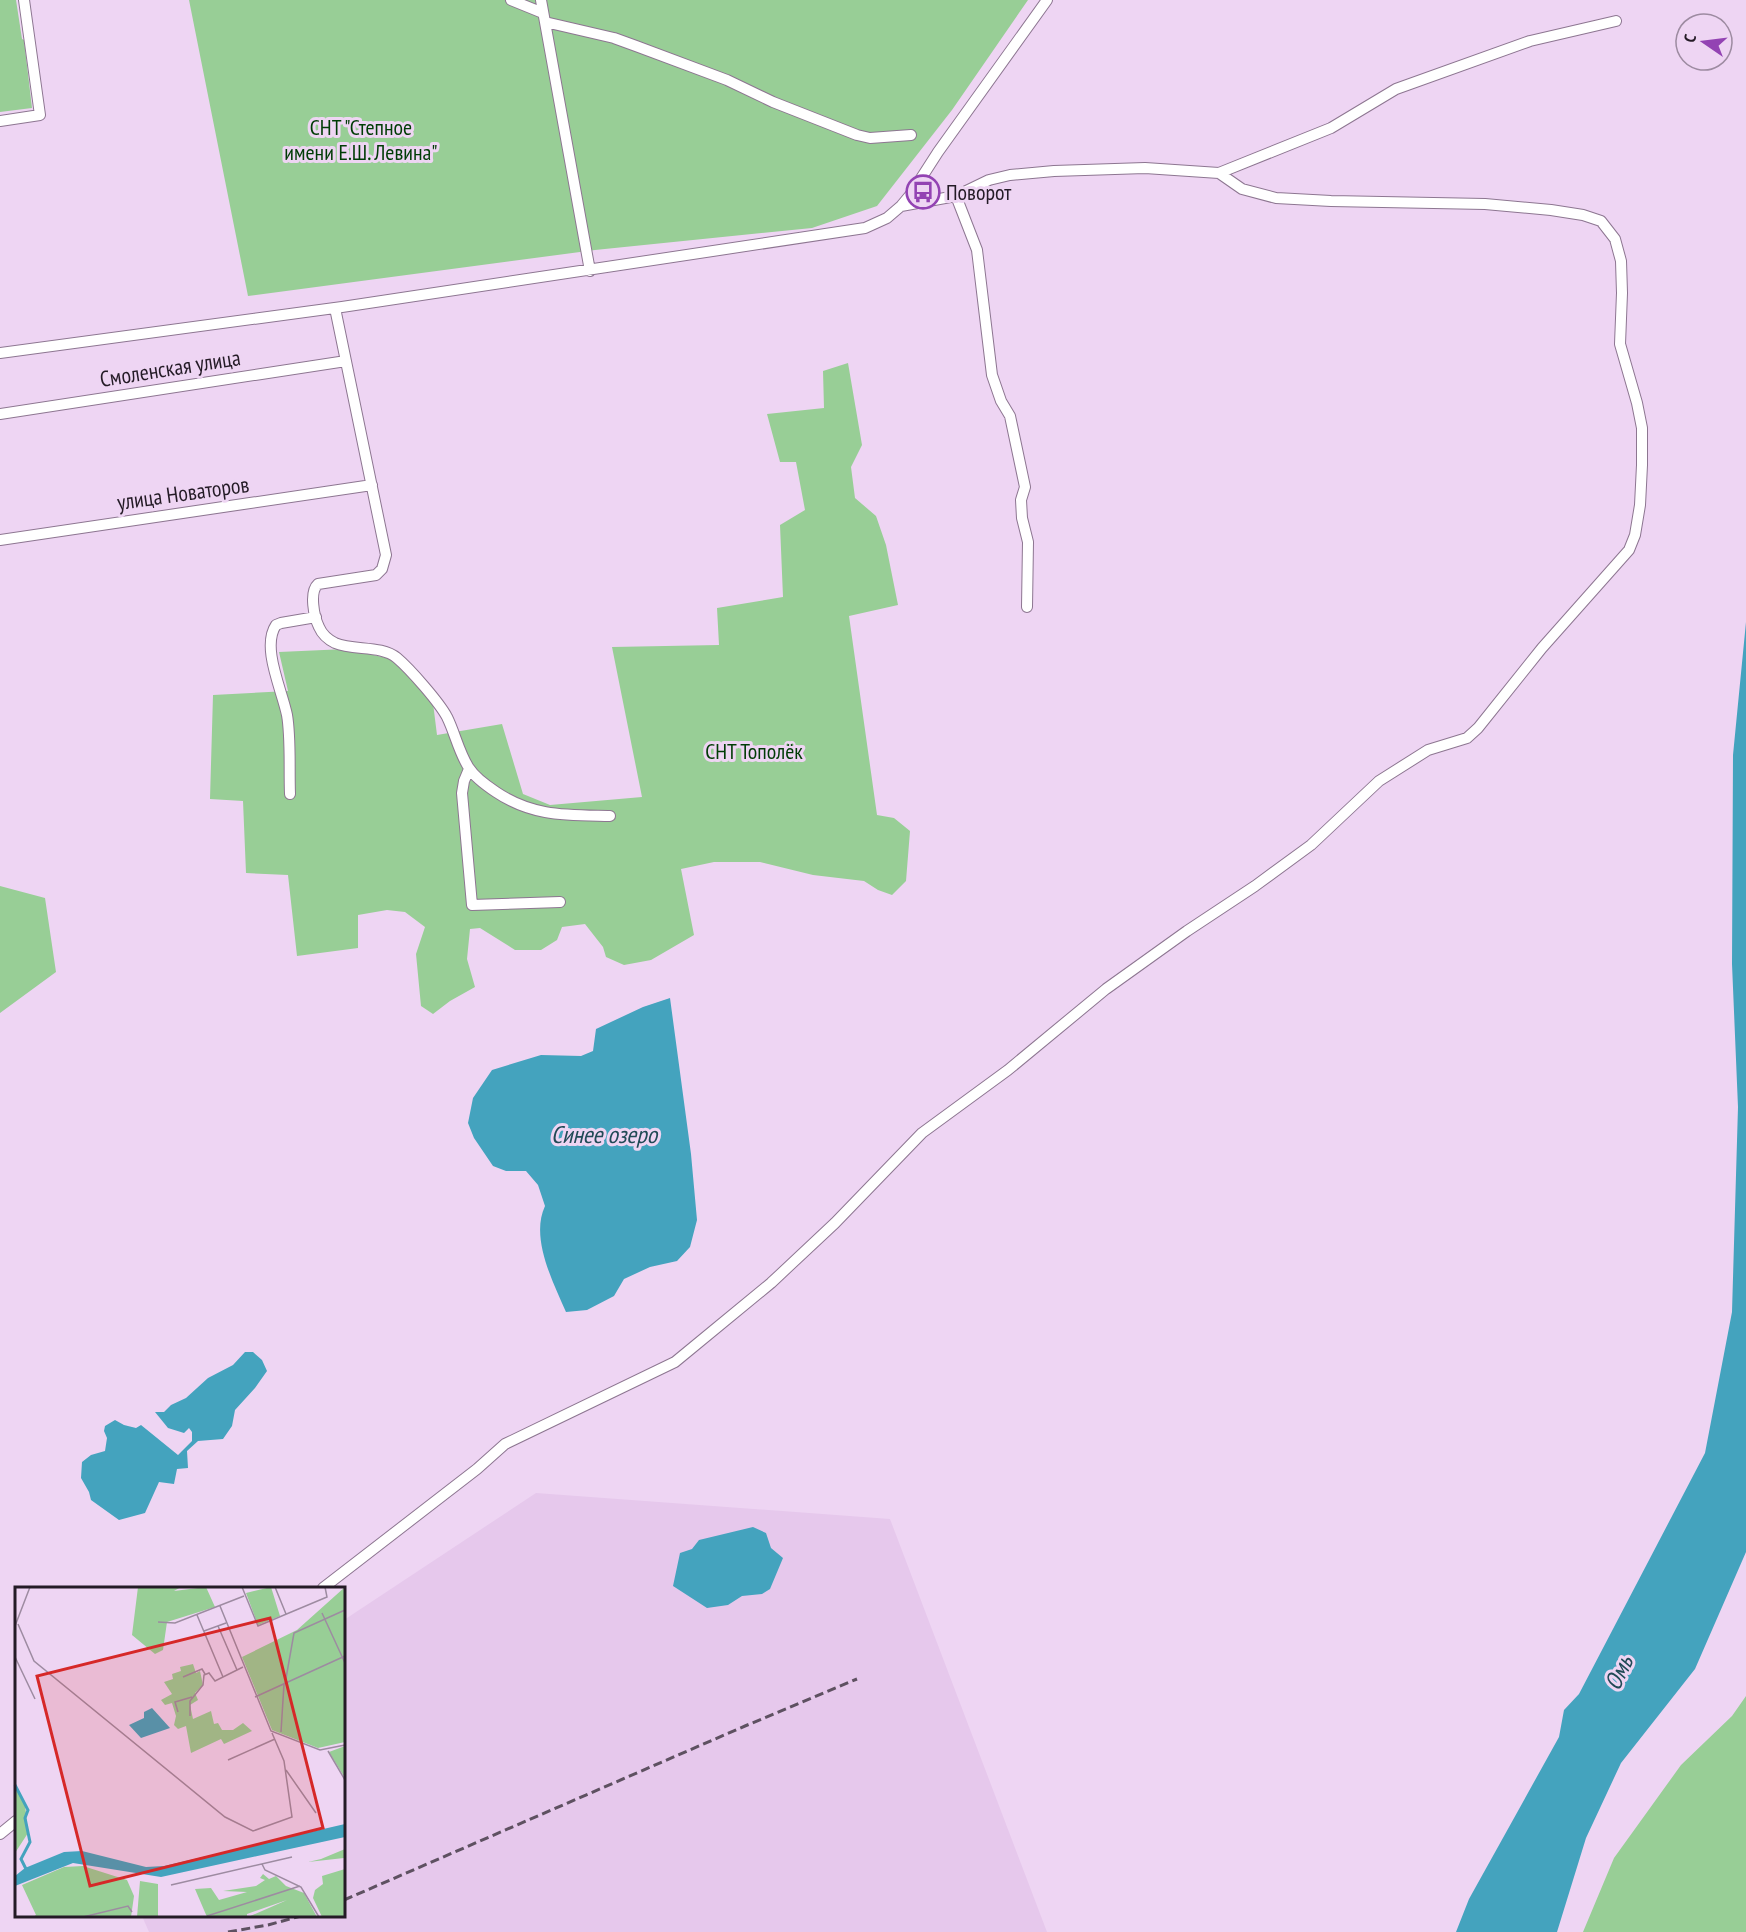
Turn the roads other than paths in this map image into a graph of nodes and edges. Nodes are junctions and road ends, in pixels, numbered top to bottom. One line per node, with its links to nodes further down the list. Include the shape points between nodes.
1 (24, 0): 7 (street, via 40,115)
2 (511, 0): 5 (street)
3 (540, 0): 5 (street)
4 (1047, 0): 11 (street)
5 (544, 18): 8 (street, via 614,38 727,80 857,135); 12 (street)
6 (1616, 21): 9 (street, via 1530,41 1396,89 1331,128)
7 (0, 120)
8 (911, 135)
9 (1219, 173): 10 (street, via 1145,168 1054,171 989,180); 25 (street, via 1242,189 1276,198 1485,204 1551,210 1601,221 1615,239 1621,261 1620,344 1642,428 1640,505 1629,550 1467,738 1428,750 1379,781 1311,845 1104,990 1008,1070 922,1133 797,1259 675,1362 505,1444)
10 (956, 195): 11 (street); 19 (street, via 977,250 992,375 1010,416 1025,487 1021,500 1028,542)
11 (901, 206): 12 (street, via 865,228)
12 (590, 271): 13 (street)
13 (335, 308): 14 (street); 15 (street)
14 (0, 353)
15 (346, 361): 16 (street, Смоленская улица); 17 (street)
16 (0, 414)
17 (372, 485): 18 (street, улица Новаторов); 20 (street, via 385,563 376,575 314,587)
18 (0, 540)
19 (1027, 607)
20 (316, 617): 21 (street, via 325,636 333,642 385,652 396,658 446,716); 22 (street, via 281,622 270,637 287,716)
21 (469, 769): 23 (street, via 494,791 535,811); 24 (street, via 462,793 472,905)
22 (290, 794)
23 (610, 816)
24 (560, 902)
25 (324, 1587)
26 (15, 1822): 27 (street)
27 (0, 1834)

